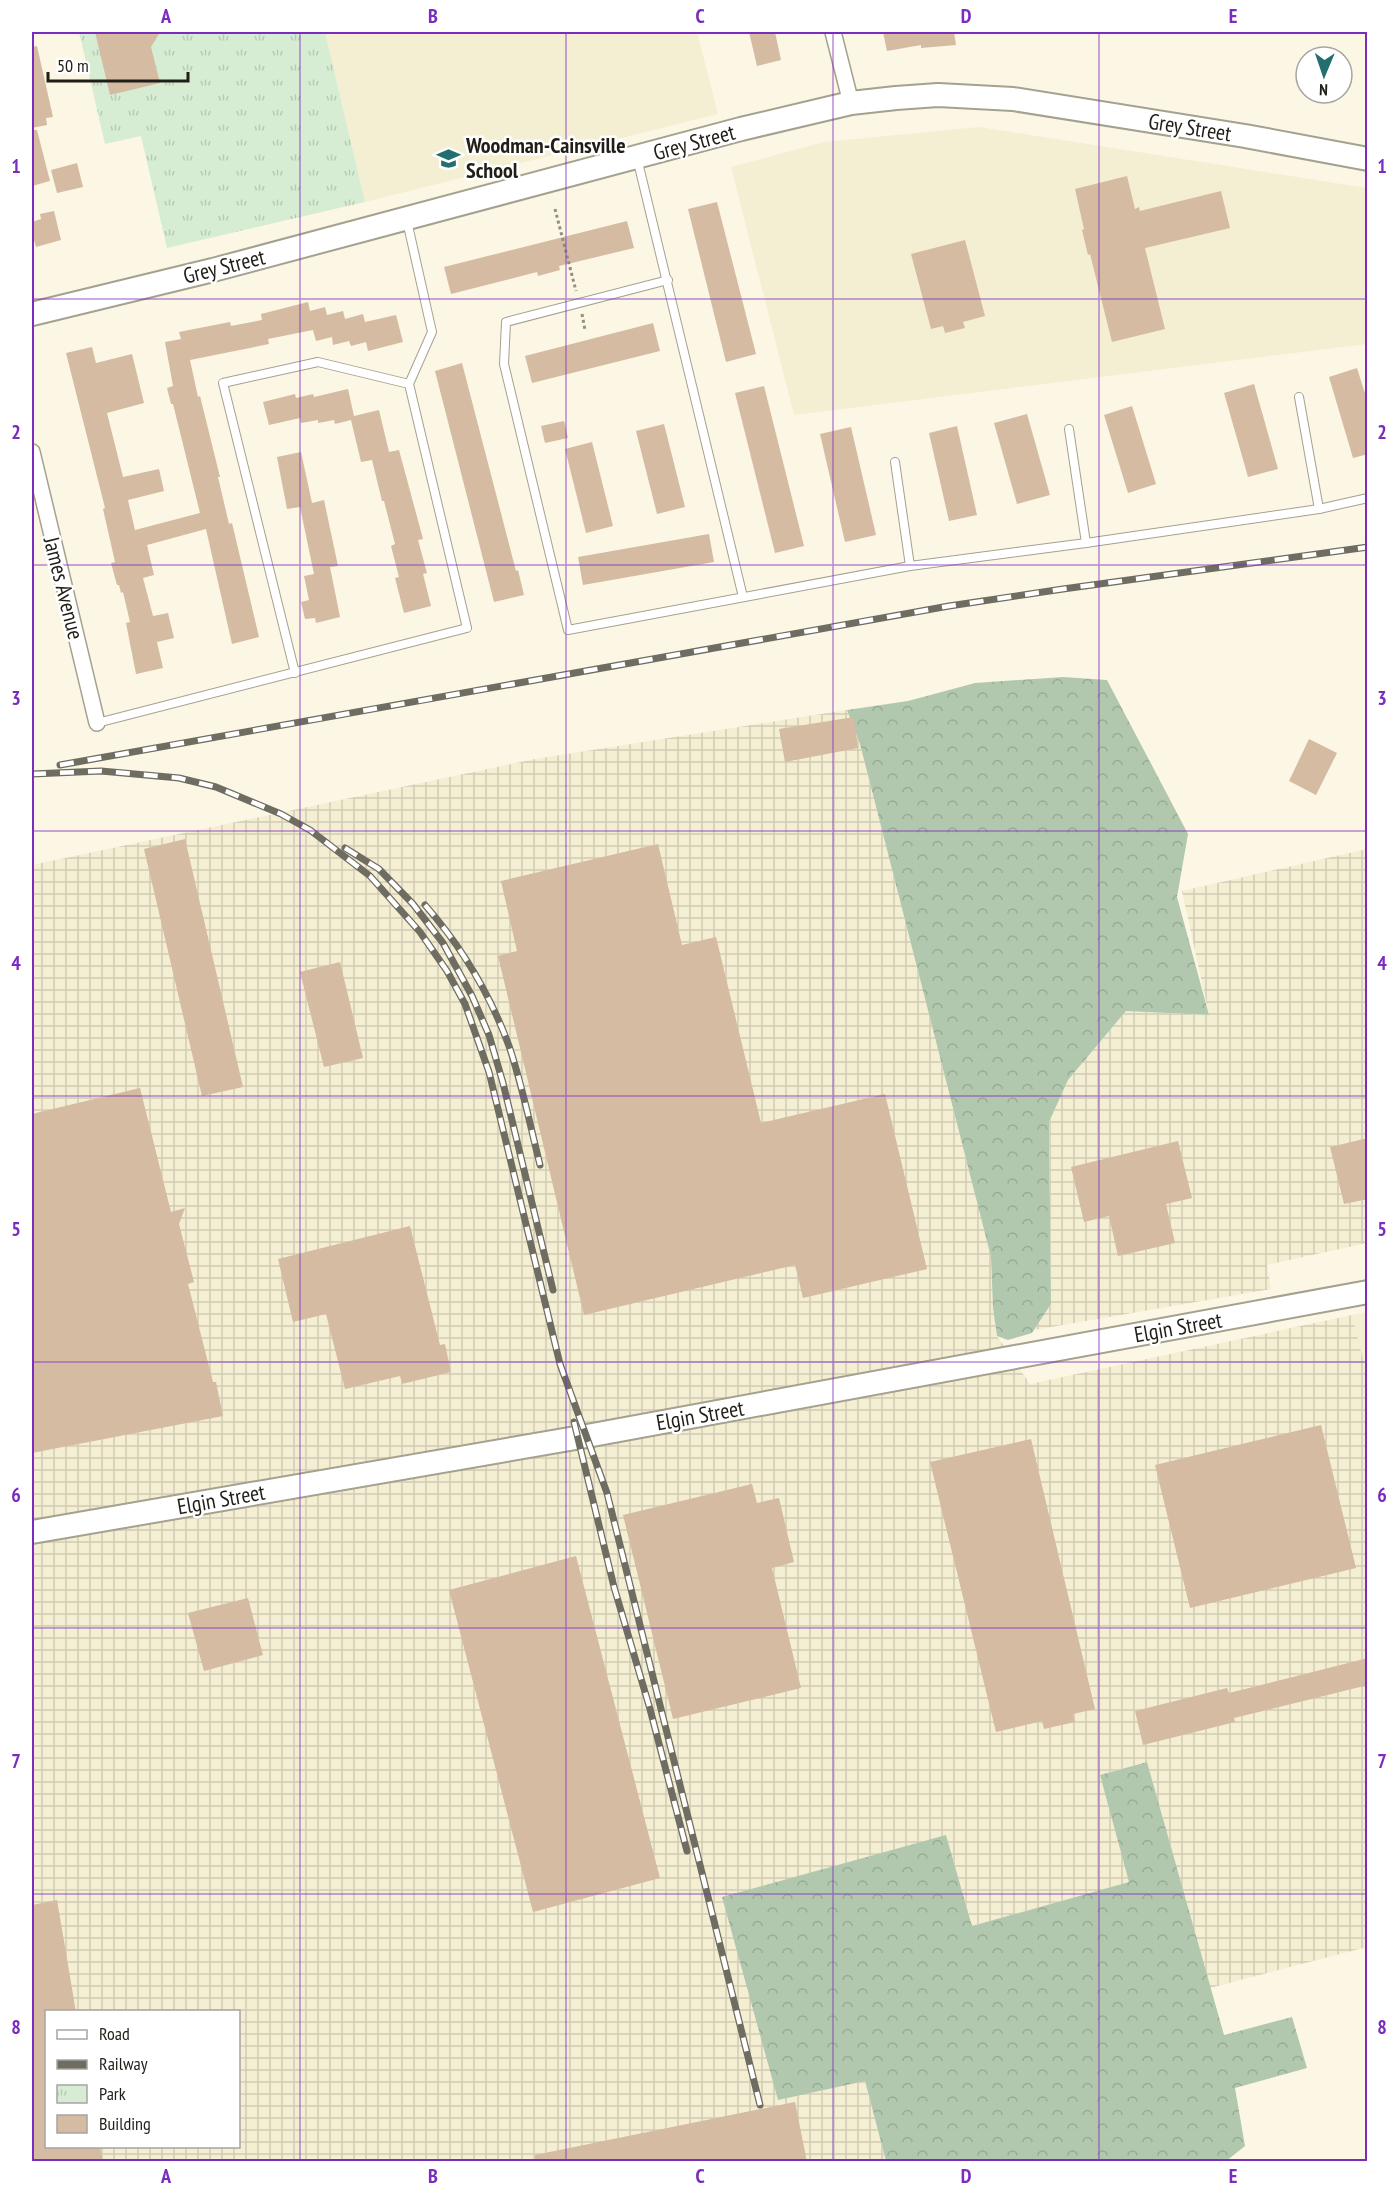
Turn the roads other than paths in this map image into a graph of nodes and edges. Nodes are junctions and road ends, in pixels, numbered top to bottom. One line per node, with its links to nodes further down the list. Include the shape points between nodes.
1 (833, 32): 2 (street)
2 (851, 103): 3 (street, Grey Street); 4 (street, Grey Street, via 938,95 1013,99)
3 (637, 158): 5 (street, Grey Street); 6 (lane)
4 (1368, 159)
5 (406, 219): 7 (street, Grey Street); 8 (lane, via 432,332)
6 (668, 280): 17 (lane); 17 (lane, via 506,322 504,364 568,630)
7 (32, 314)
8 (409, 384): 18 (lane, via 467,628); 18 (lane, via 318,362 223,383)
9 (1299, 397): 14 (lane)
10 (1069, 429): 15 (lane)
11 (32, 452): 19 (street, James Avenue)
12 (895, 462): 16 (lane)
13 (1368, 498): 14 (lane)
14 (1319, 509): 15 (lane)
15 (1086, 543): 16 (lane)
16 (910, 566): 17 (lane)
17 (743, 597)
18 (296, 673): 19 (lane)
19 (97, 723)
20 (1368, 1292): 21 (street, Elgin Street, via 587,1436)
21 (32, 1532)

